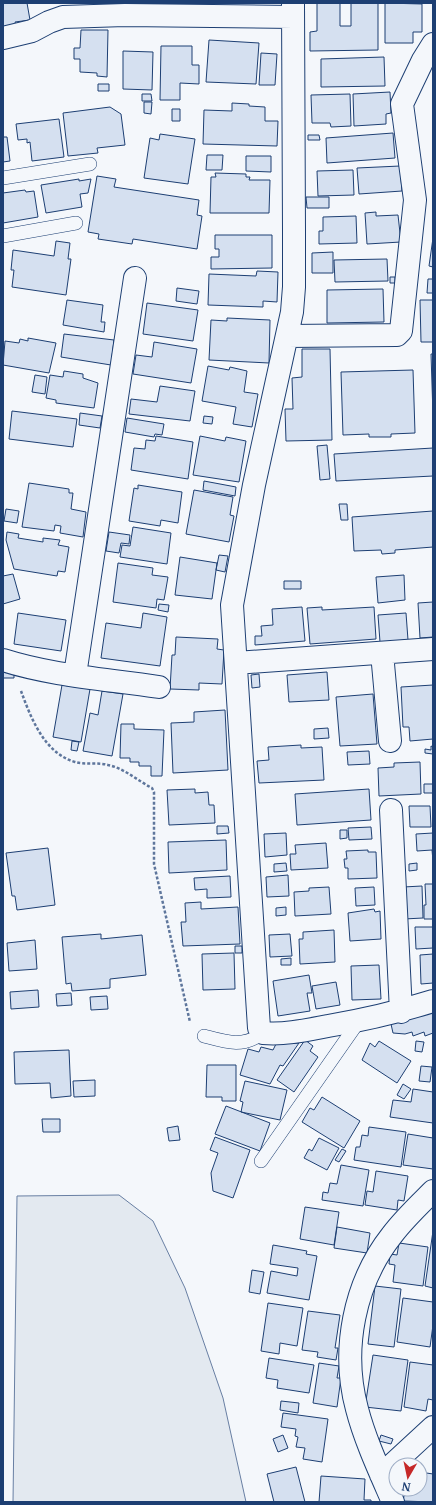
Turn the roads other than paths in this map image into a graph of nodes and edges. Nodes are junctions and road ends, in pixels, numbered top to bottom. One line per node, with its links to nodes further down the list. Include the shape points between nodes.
1 (293, 10): 2 (street, via 63,17 17,36); 9 (street, via 294,287)
2 (3, 38)
3 (433, 44): 9 (street, via 402,104 414,200 400,332 397,335)
4 (90, 164): 5 (lane)
5 (3, 178)
6 (76, 223): 7 (lane)
7 (3, 236)
8 (135, 278): 14 (street)
9 (288, 336): 13 (street, via 254,485 235,586 232,605)
10 (433, 649): 11 (street)
11 (382, 653): 13 (street); 16 (street)
12 (10, 663): 14 (street)
13 (236, 663): 21 (street, via 259,1028)
14 (75, 675): 15 (street)
15 (159, 687)
16 (390, 741)
17 (391, 810): 19 (street)
18 (433, 1001): 19 (street)
19 (401, 1012): 20 (street)
20 (359, 1021): 21 (street); 23 (lane)
21 (263, 1034): 22 (lane, via 246,1043)
22 (204, 1036)
23 (261, 1161)
24 (433, 1191): 26 (street, via 391,1236 376,1260 366,1279 353,1320 351,1363 357,1408)
25 (433, 1427): 26 (street)
26 (381, 1475): 27 (street)
27 (393, 1502)

